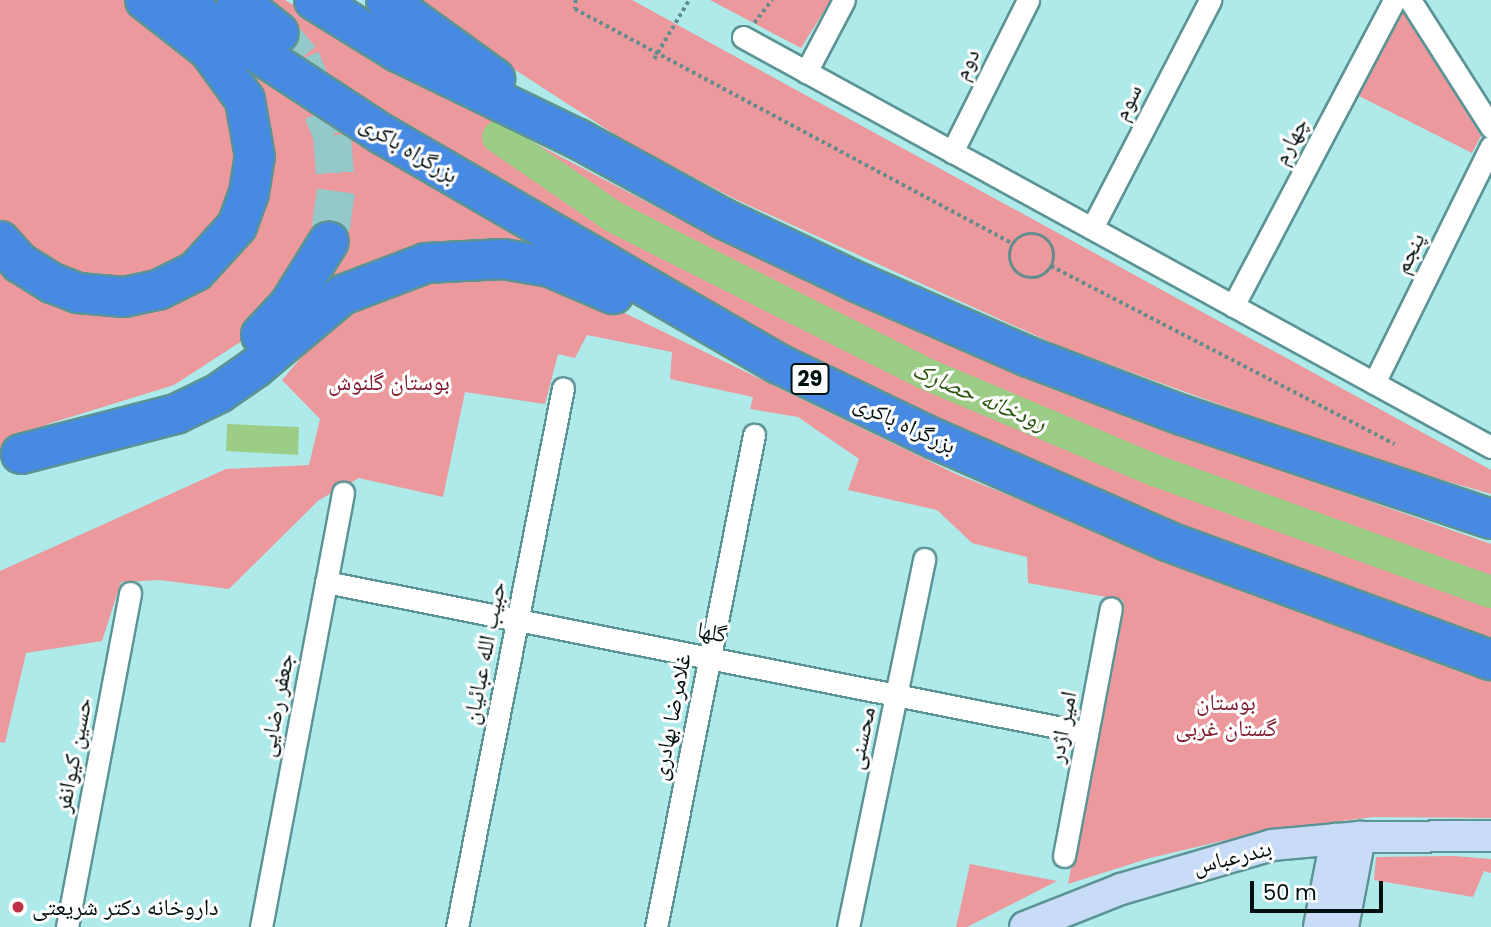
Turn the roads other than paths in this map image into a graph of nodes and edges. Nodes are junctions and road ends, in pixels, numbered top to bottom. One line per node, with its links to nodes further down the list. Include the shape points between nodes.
1 (145, 0): 21 (highway, via 209,50 244,100 255,157 237,226 196,271 158,290 124,297 78,293 52,284)
2 (177, 0): 24 (highway, بزرگراه باکری / 29, via 382,134)
3 (237, 0): 12 (highway)
4 (314, 0): 17 (highway, via 398,52)
5 (372, 0): 14 (highway)
6 (386, 0): 14 (highway)
7 (844, 0): 15 (street)
8 (1028, 0): 19 (street, دوم)
9 (1210, 0): 20 (street, سوم)
10 (1394, 0): 23 (street, چهارم)
11 (1410, 0): 16 (street)
12 (279, 33)
13 (743, 37): 15 (street)
14 (439, 39): 17 (highway)
15 (806, 72): 19 (street)
16 (1491, 127)
17 (579, 139): 31 (highway, via 724,219 1029,357 1334,469)
18 (1491, 146): 25 (street, پنجم)
19 (952, 152): 20 (street)
20 (1092, 228): 23 (street)
21 (0, 241)
22 (329, 241): 29 (highway, via 289,305 224,365 173,393 53,435)
23 (1233, 306): 25 (street)
24 (779, 364): 29 (highway, via 666,322 587,280 550,267 503,259 450,259 403,270 342,295 255,368 176,414); 38 (highway, بزرگراه باکری / 29, via 934,439 1167,541)
25 (1374, 383): 28 (street)
26 (563, 388): 36 (street, حبیب الله عبائیان)
27 (754, 435): 37 (street, غلامرضا بهادری)
28 (1491, 447)
29 (11, 461)
30 (343, 493): 33 (street, جعفر رضایی)
31 (1491, 519)
32 (924, 559): 39 (street, محسنی)
33 (326, 582): 36 (street, گلها); 45 (street, جعفر رضایی)
34 (130, 593): 44 (street, حسین کیوانفر)
35 (1111, 608): 40 (street, امیر اژدر)
36 (517, 620): 37 (street, گلها); 46 (street, حبیب الله عبائیان)
37 (710, 658): 39 (street, گلها); 47 (street, غلامرضا بهادری)
38 (1491, 660)
39 (896, 695): 40 (street, گلها); 48 (street, محسنی)
40 (1087, 733): 43 (street, امیر اژدر)
41 (1491, 836): 42 (street, بندرعباس)
42 (1348, 838): 49 (street, بندرعباس, via 1272,845 1199,865 1121,889); 50 (street); 51 (street)
43 (1064, 856)
44 (67, 927)
45 (261, 927)
46 (457, 927)
47 (656, 927)
48 (848, 927)
49 (1025, 927)
50 (1319, 927)
51 (1343, 927)

